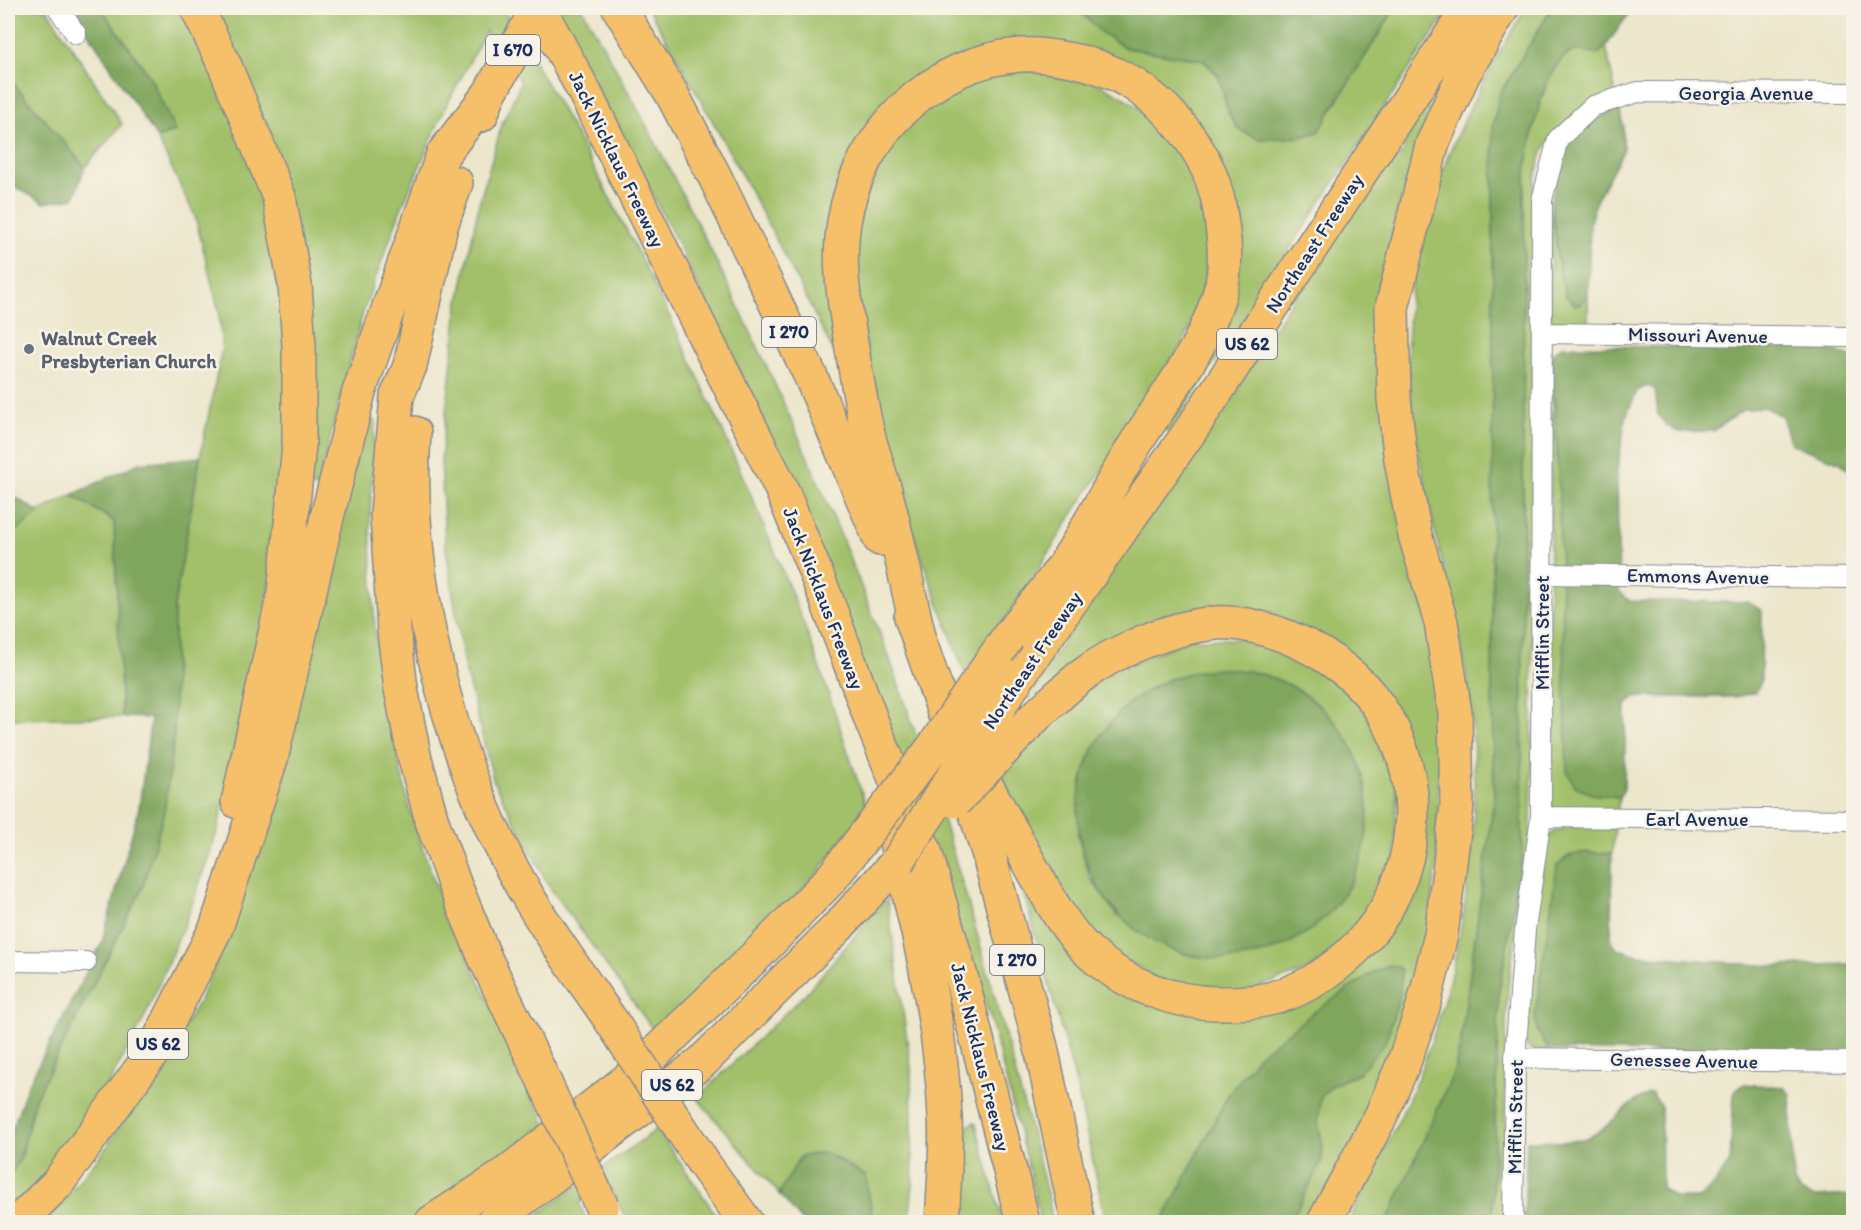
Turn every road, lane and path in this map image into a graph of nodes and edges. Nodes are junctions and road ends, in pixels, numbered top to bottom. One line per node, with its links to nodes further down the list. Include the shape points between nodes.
1 (58, 8): 7 (street)
2 (197, 8): 22 (highway, via 279,197 295,285 299,347 299,445 284,593 232,829)
3 (538, 8): 10 (highway, I 670); 18 (highway, Jack Nicklaus Freeway / I 270, via 584,91 781,488)
4 (620, 8): 16 (highway, I 270, via 716,178 806,366)
5 (1469, 8): 21 (highway, Northeast Freeway / US 62, bridge, via 1193,427 1019,676)
6 (1502, 8): 35 (highway, via 1463,75 1432,145 1392,308 1400,454 1415,535 1441,622 1455,713 1457,806 1441,935 1404,1062 1381,1116)
7 (76, 34)
8 (1638, 92): 9 (street, Georgia Avenue); 11 (street, Mifflin Street, via 1593,106 1558,139 1542,200)
9 (1854, 93)
10 (489, 94): 13 (highway, via 441,226); 22 (highway, via 443,154 359,392 272,759)
11 (1543, 333): 12 (street, Missouri Avenue); 14 (street, Mifflin Street)
12 (1854, 337)
13 (410, 366): 27 (highway, bridge, via 397,396 387,515 394,631 414,755 454,883 485,958); 31 (highway, bridge, via 416,408 413,451 417,540 428,630 474,785 508,860 545,925)
14 (1542, 574): 15 (street, Emmons Avenue); 19 (street, Mifflin Street)
15 (1854, 578)
16 (919, 636): 17 (highway, I 270); 29 (highway, bridge, via 869,436 851,346 842,268 847,206 870,149 891,122 942,80 993,59 1022,55 1087,63 1123,76 1155,99 1183,127 1213,179 1225,240 1222,281 1209,324 1186,365 1068,560 831,879 627,1080 499,1179)
17 (941, 702): 21 (highway, bridge, via 1055,909 1087,950 1120,976 1156,992 1210,1003 1262,1000 1312,981 1337,966 1372,932 1406,863 1412,834 1408,775 1392,728 1371,696 1345,670 1307,645 1265,628 1218,623 1171,632 1130,647 1082,675 1036,716); 34 (highway, I 270, via 1041,1047)
18 (873, 725): 32 (highway, via 881,783 923,949 933,1012 945,1116); 33 (highway, Jack Nicklaus Freeway / I 270, via 925,851)
19 (1541, 817): 20 (street, Earl Avenue); 25 (street, Mifflin Street, via 1525,930)
20 (1854, 820)
21 (898, 861): 30 (highway, Northeast Freeway / US 62, via 836,929 702,1062)
22 (216, 928): 28 (highway, US 62, via 153,1052 57,1184)
23 (8, 961): 24 (street)
24 (86, 962)
25 (1515, 1058): 26 (street, Genessee Avenue); 36 (street, Mifflin Street)
26 (1854, 1062)
27 (606, 1215)
28 (18, 1222)
29 (432, 1222)
30 (493, 1222)
31 (746, 1222)
32 (942, 1222)
33 (1023, 1222)
34 (1078, 1222)
35 (1324, 1222)
36 (1513, 1222)

